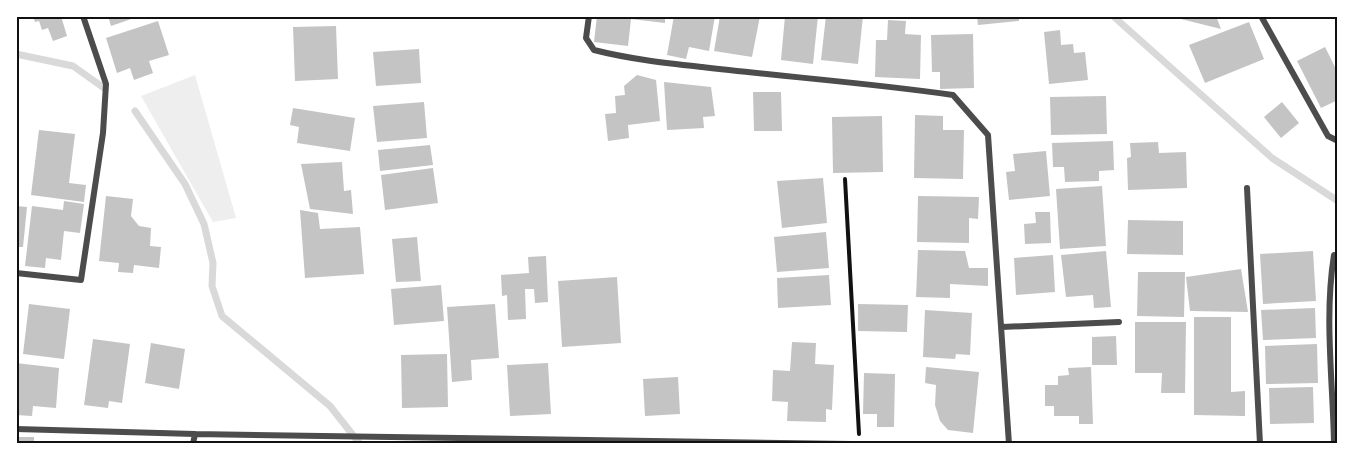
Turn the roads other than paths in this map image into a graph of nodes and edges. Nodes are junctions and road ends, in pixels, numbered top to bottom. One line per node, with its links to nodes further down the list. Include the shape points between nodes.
1 (83, 16): 7 (street, via 106,84 103,133 81,280)
2 (589, 16): 9 (street, via 586,38 594,50 623,57 954,95 988,135)
3 (1261, 16): 4 (street, via 1328,136)
4 (1338, 141)
5 (1247, 189): 15 (street)
6 (1334, 255): 16 (street, via 1329,283)
7 (16, 273)
8 (1119, 322): 9 (street)
9 (1002, 327): 14 (street)
10 (16, 429): 11 (street)
11 (195, 434): 12 (street); 13 (street)
12 (193, 444)
13 (851, 444)
14 (1009, 444)
15 (1260, 444)
16 (1334, 444)

